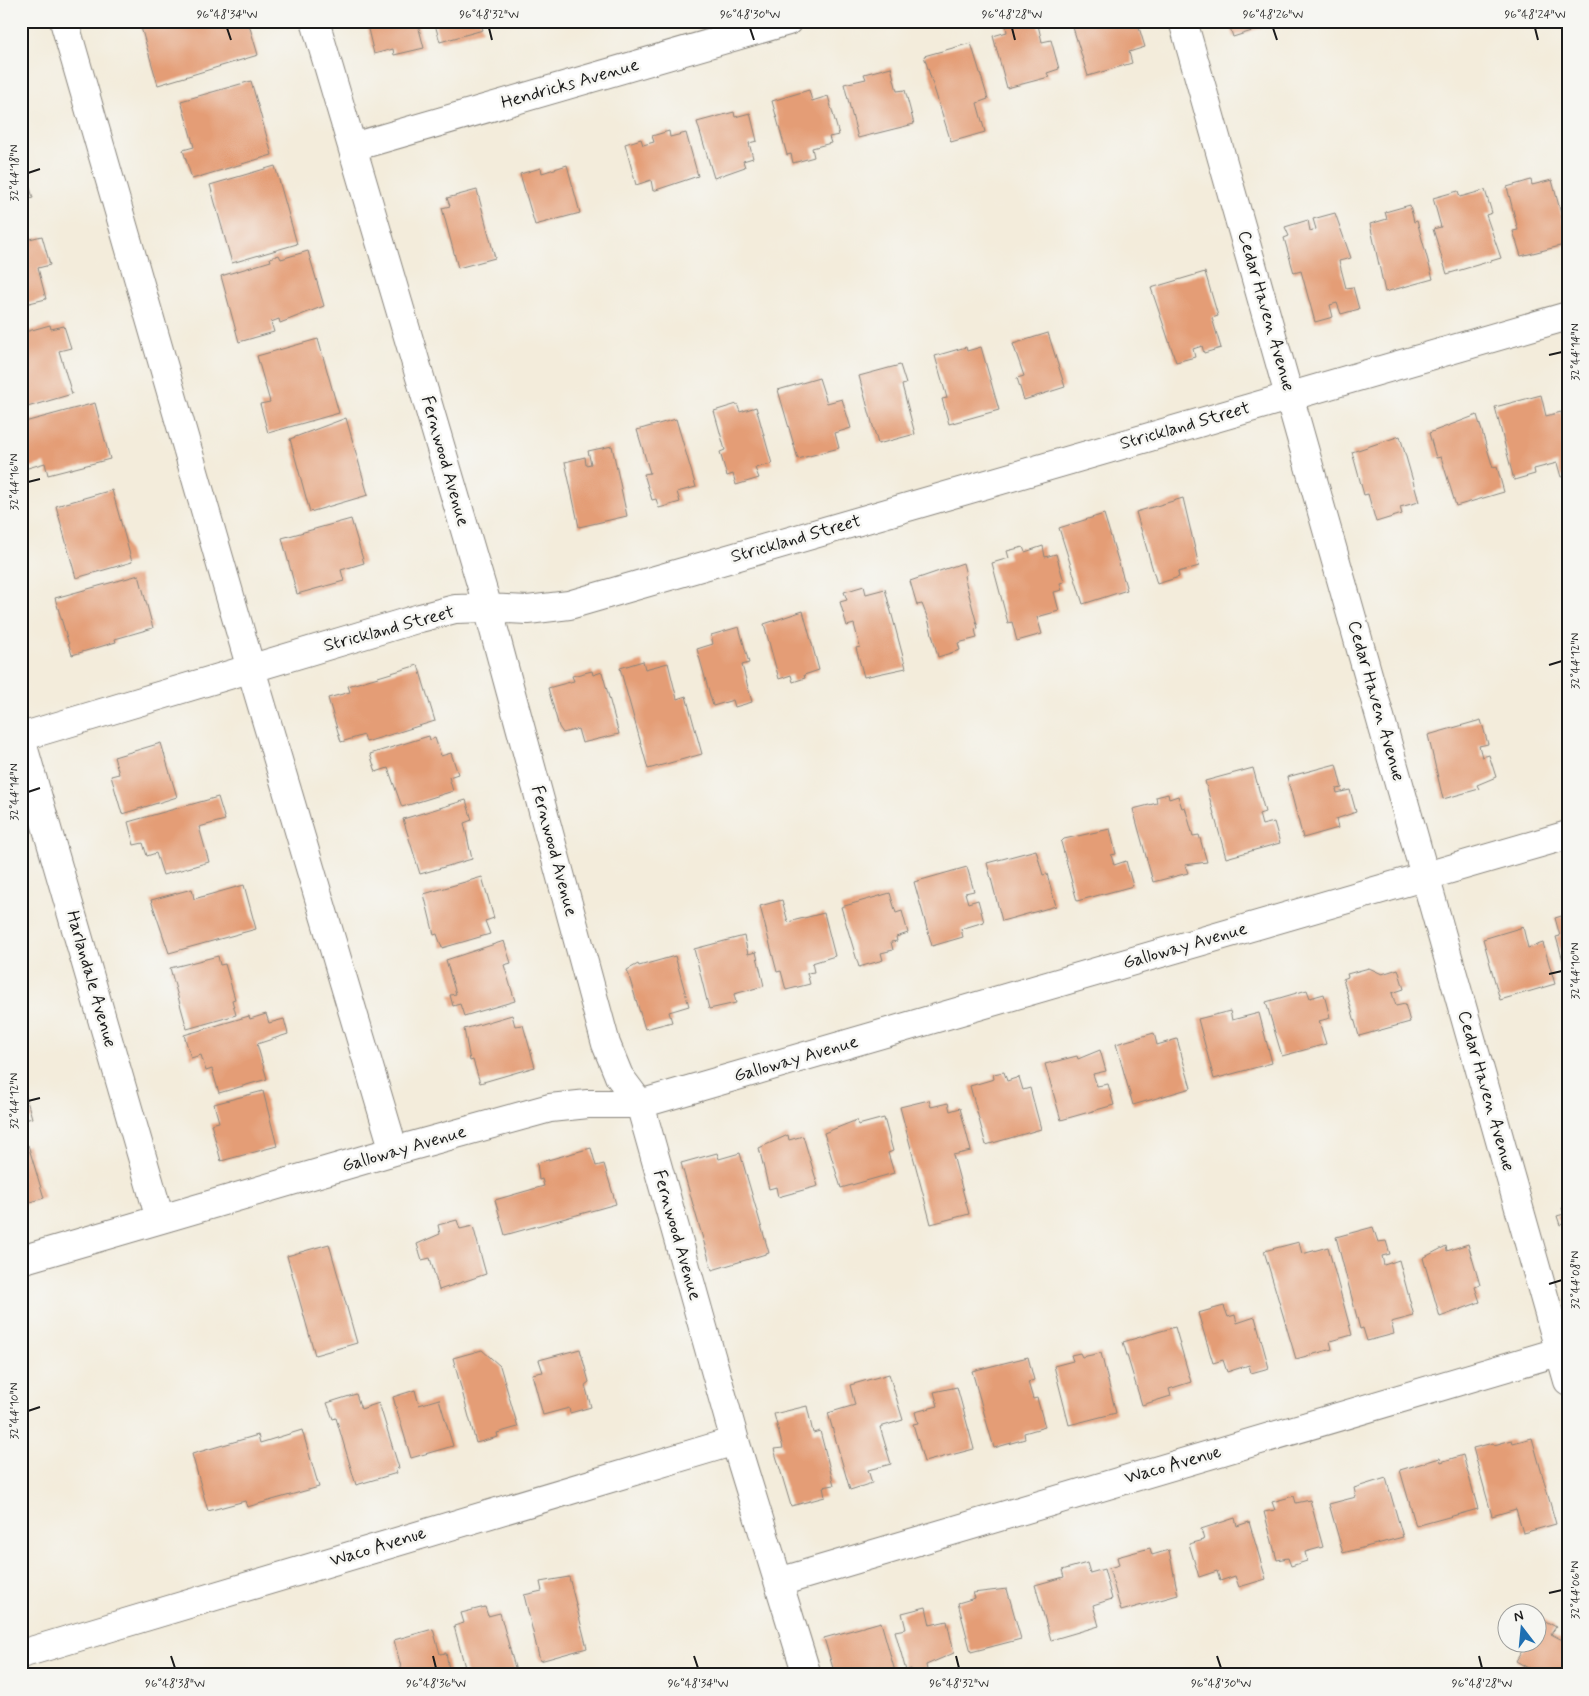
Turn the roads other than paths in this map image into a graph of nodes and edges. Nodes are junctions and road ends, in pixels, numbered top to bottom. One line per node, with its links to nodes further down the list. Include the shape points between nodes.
1 (64, 21): 9 (street)
2 (315, 21): 5 (street, Fernwood Avenue)
3 (788, 21): 5 (street, Hendricks Avenue)
4 (1183, 21): 7 (street, Cedar Haven Avenue)
5 (353, 147): 8 (street, Fernwood Avenue)
6 (1568, 316): 7 (street, Strickland Street)
7 (1290, 396): 8 (street, Strickland Street, via 568,605 528,610); 12 (street, Cedar Haven Avenue)
8 (488, 608): 9 (street, Strickland Street, via 455,609 420,618); 13 (street, Fernwood Avenue, via 606,1044 619,1076)
9 (251, 669): 10 (street, Strickland Street); 14 (street)
10 (21, 738): 15 (street, Harlandale Avenue)
11 (1568, 835): 12 (street, Galloway Avenue)
12 (1425, 876): 13 (street, Galloway Avenue); 17 (street, Cedar Haven Avenue)
13 (640, 1104): 14 (street, Galloway Avenue, via 550,1108); 19 (street, Fernwood Avenue)
14 (394, 1151): 15 (street, Galloway Avenue)
15 (160, 1219): 16 (street, Galloway Avenue)
16 (21, 1260)
17 (1564, 1350): 18 (street, Cedar Haven Avenue); 20 (street, Waco Avenue)
18 (1568, 1381)
19 (735, 1441): 20 (street, Fernwood Avenue); 21 (street, Waco Avenue)
20 (778, 1582): 22 (street, Fernwood Avenue)
21 (21, 1654)
22 (807, 1675)

